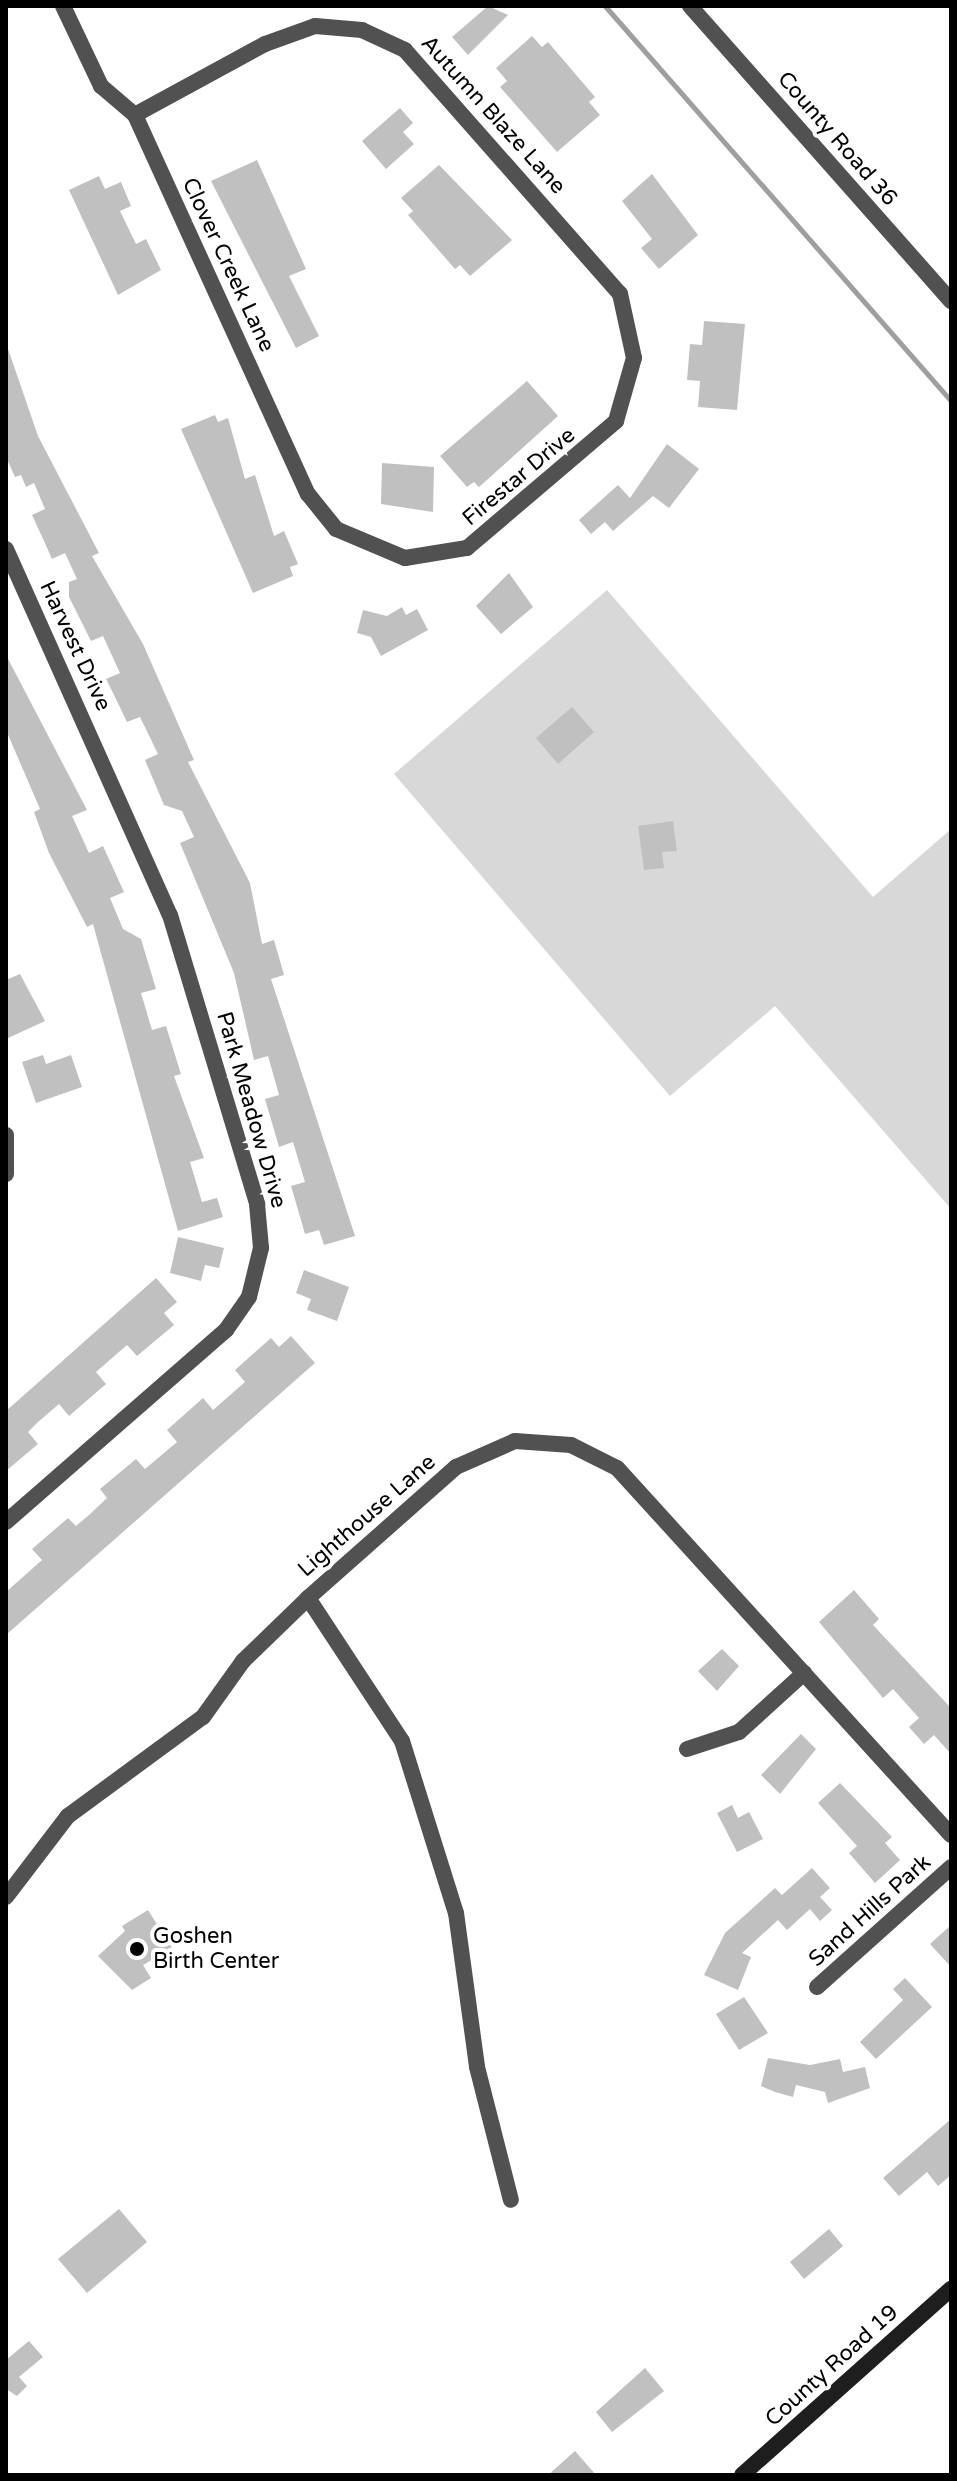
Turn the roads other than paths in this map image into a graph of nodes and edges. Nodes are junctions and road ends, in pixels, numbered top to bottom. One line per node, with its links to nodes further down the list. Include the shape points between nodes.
1 (63, 6): 3 (street, Clover Creek Lane, via 101,86)
2 (690, 6): 4 (street, County Road 36)
3 (135, 115): 5 (street, Autumn Blaze Lane, via 305,29 337,26 388,40 421,62 607,275); 6 (street, Clover Creek Lane, via 308,494)
4 (951, 301)
5 (632, 332): 6 (street, Firestar Drive, via 631,383 616,421 484,538 422,558)
6 (354, 542)
7 (6, 549): 8 (street, Harvest Drive)
8 (104, 762): 11 (street, Park Meadow Drive, via 170,915 257,1204 261,1248 249,1297 226,1330)
9 (6, 1135): 10 (street)
10 (6, 1174)
11 (6, 1522)
12 (308, 1598): 13 (street, Lighthouse Lane, via 456,1467 515,1441 571,1445 617,1468); 17 (street, Lighthouse Lane, via 243,1661 203,1717 68,1816); 19 (street, via 402,1741 456,1913 477,2067)
13 (804, 1673): 14 (street, via 739,1732); 15 (street, Lighthouse Lane)
14 (687, 1749)
15 (951, 1835)
16 (951, 1867): 18 (street, Sand Hills Park)
17 (6, 1897)
18 (817, 1987)
19 (511, 2200)
20 (951, 2289): 21 (street, County Road 19)
21 (742, 2475)

